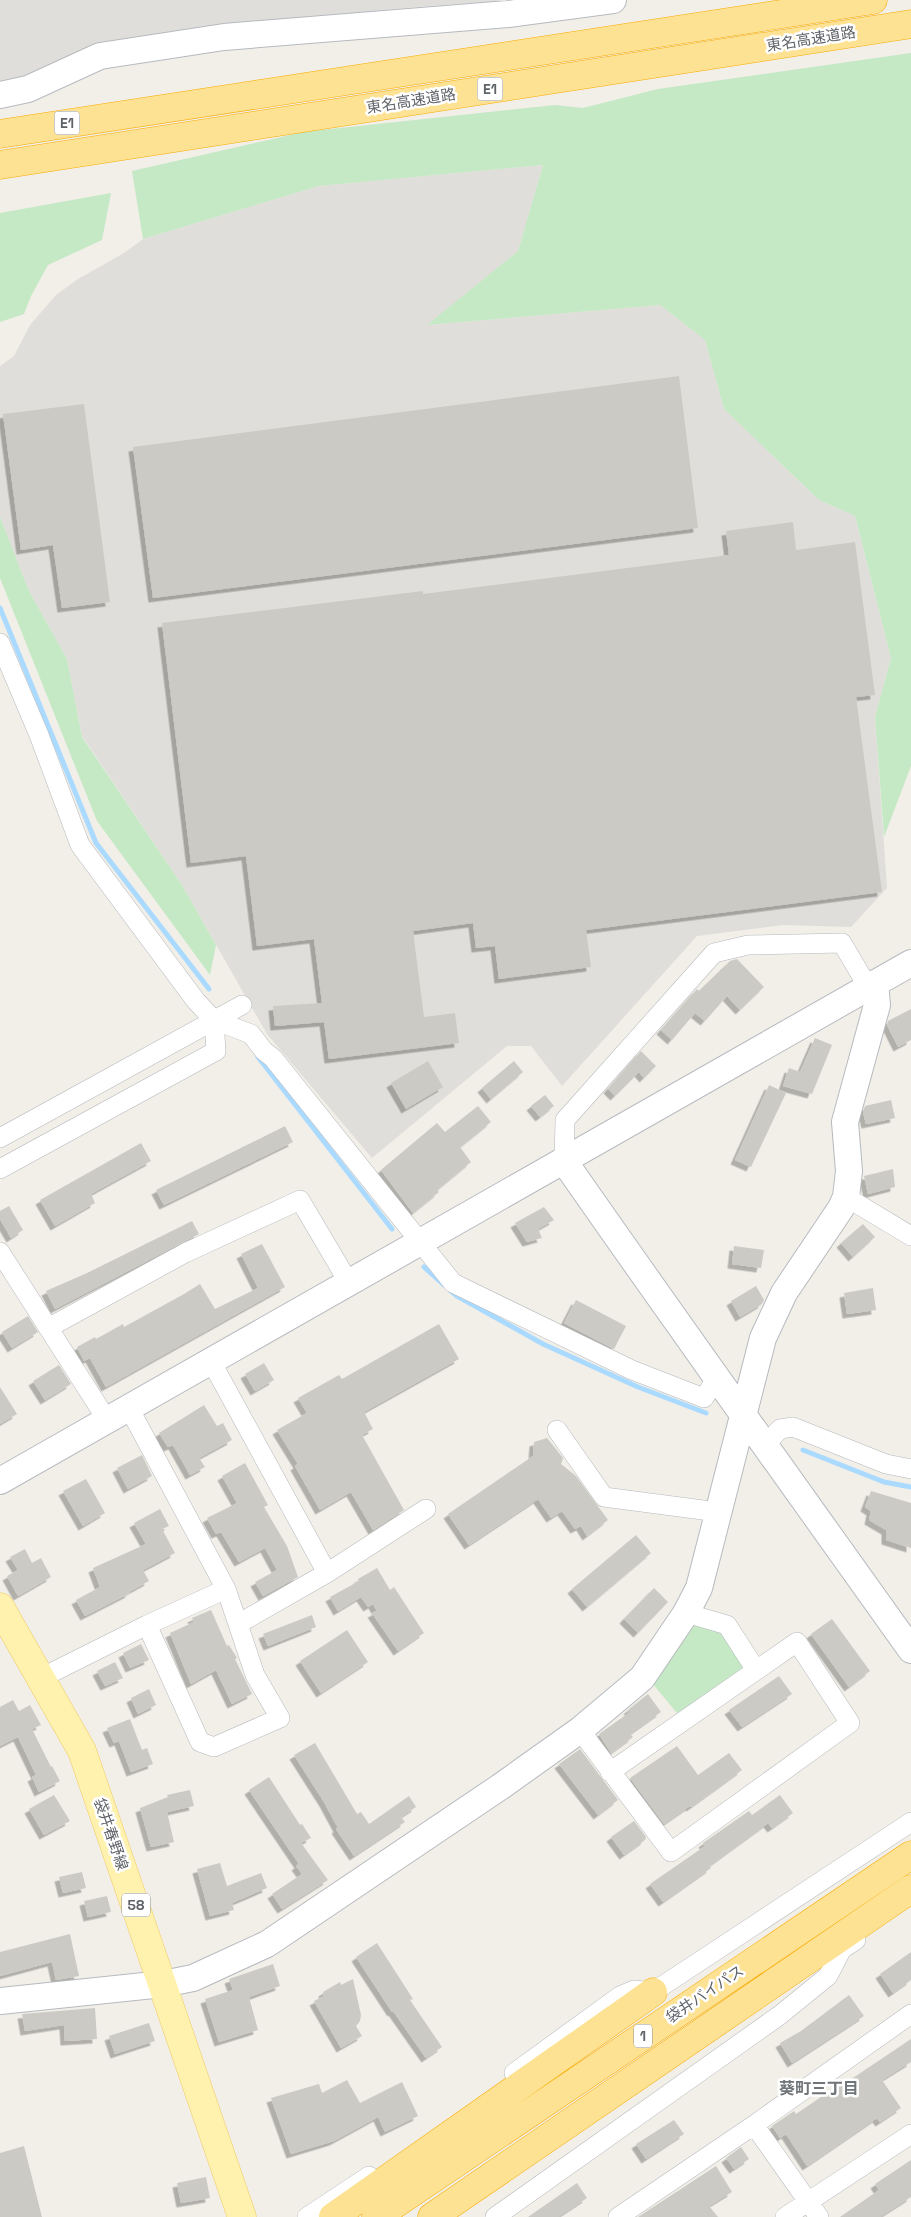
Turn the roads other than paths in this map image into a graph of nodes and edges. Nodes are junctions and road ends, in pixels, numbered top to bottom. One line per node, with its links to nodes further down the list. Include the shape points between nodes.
1 (613, 0): 4 (street, via 508,14 224,37 100,56 28,89)
2 (873, 0): 5 (highway, 東名高速道路 / E1)
3 (911, 24): 6 (highway, 東名高速道路 / E1)
4 (0, 95)
5 (0, 134)
6 (0, 165)
7 (0, 643): 11 (street, via 80,845 196,1001)
8 (911, 962): 9 (street)
9 (872, 985): 15 (street); 15 (street, via 842,943 748,945 714,953 564,1120); 17 (street, via 877,1005 845,1122 849,1171)
10 (242, 1005): 11 (street)
11 (214, 1020): 12 (street); 13 (street, via 216,1051); 19 (street, via 251,1034)
12 (84, 1091): 13 (street); 14 (street)
13 (99, 1116): 16 (street)
14 (0, 1138)
15 (564, 1161): 19 (street); 24 (street)
16 (0, 1169)
17 (846, 1197): 18 (street); 26 (street, via 784,1293 763,1338)
18 (911, 1236)
19 (420, 1243): 21 (street); 24 (street, via 453,1283 632,1370 704,1398)
20 (0, 1252): 22 (street)
21 (349, 1283): 22 (street, via 300,1200 185,1254); 23 (street)
22 (48, 1328): 27 (street)
23 (211, 1362): 25 (street); 34 (street)
24 (716, 1379): 26 (street)
25 (130, 1408): 27 (street); 35 (street)
26 (743, 1414): 29 (street); 33 (street)
27 (107, 1420): 31 (street)
28 (557, 1430): 33 (street, via 604,1497)
29 (765, 1445): 30 (street, via 780,1429 793,1427 886,1464); 40 (street)
30 (911, 1469)
31 (0, 1481)
32 (426, 1508): 34 (street)
33 (718, 1512): 37 (street, via 699,1588)
34 (327, 1573): 38 (street)
35 (226, 1589): 38 (street); 39 (street)
36 (0, 1607): 42 (main road, 袋井春野線 / 58)
37 (686, 1613): 41 (street, via 727,1625); 43 (street, via 642,1678)
38 (238, 1624): 39 (street, via 255,1675 280,1718 214,1747 200,1742)
39 (147, 1625): 42 (street)
40 (911, 1650)
41 (756, 1670): 44 (street); 44 (street, via 796,1642 850,1723 671,1852)
42 (41, 1678): 50 (main road, 袋井春野線 / 58, via 82,1751)
43 (580, 1730): 44 (street); 50 (street, via 267,1944 193,1978)
44 (610, 1772)
45 (911, 1822): 51 (street)
46 (911, 1855): 60 (highway, 袋井バイパス / 1)
47 (911, 1889): 61 (highway, 袋井バイパス / 1)
48 (911, 1902): 49 (street)
49 (842, 1949): 62 (highway, via 648,2081); 63 (street, via 828,1976 780,2015)
50 (163, 1984): 52 (street); 57 (main road, 袋井春野線 / 58)
51 (653, 1992): 58 (street, via 634,1990 620,1996 438,2130); 59 (highway)
52 (0, 2001)
53 (911, 2014): 54 (street)
54 (754, 2125): 56 (street); 64 (street)
55 (911, 2134): 56 (street)
56 (808, 2202): 65 (street); 66 (street)
57 (242, 2217)
58 (307, 2217)
59 (333, 2217)
60 (376, 2217)
61 (432, 2217)
62 (458, 2217)
63 (495, 2217)
64 (618, 2217)
65 (786, 2217)
66 (819, 2217)

